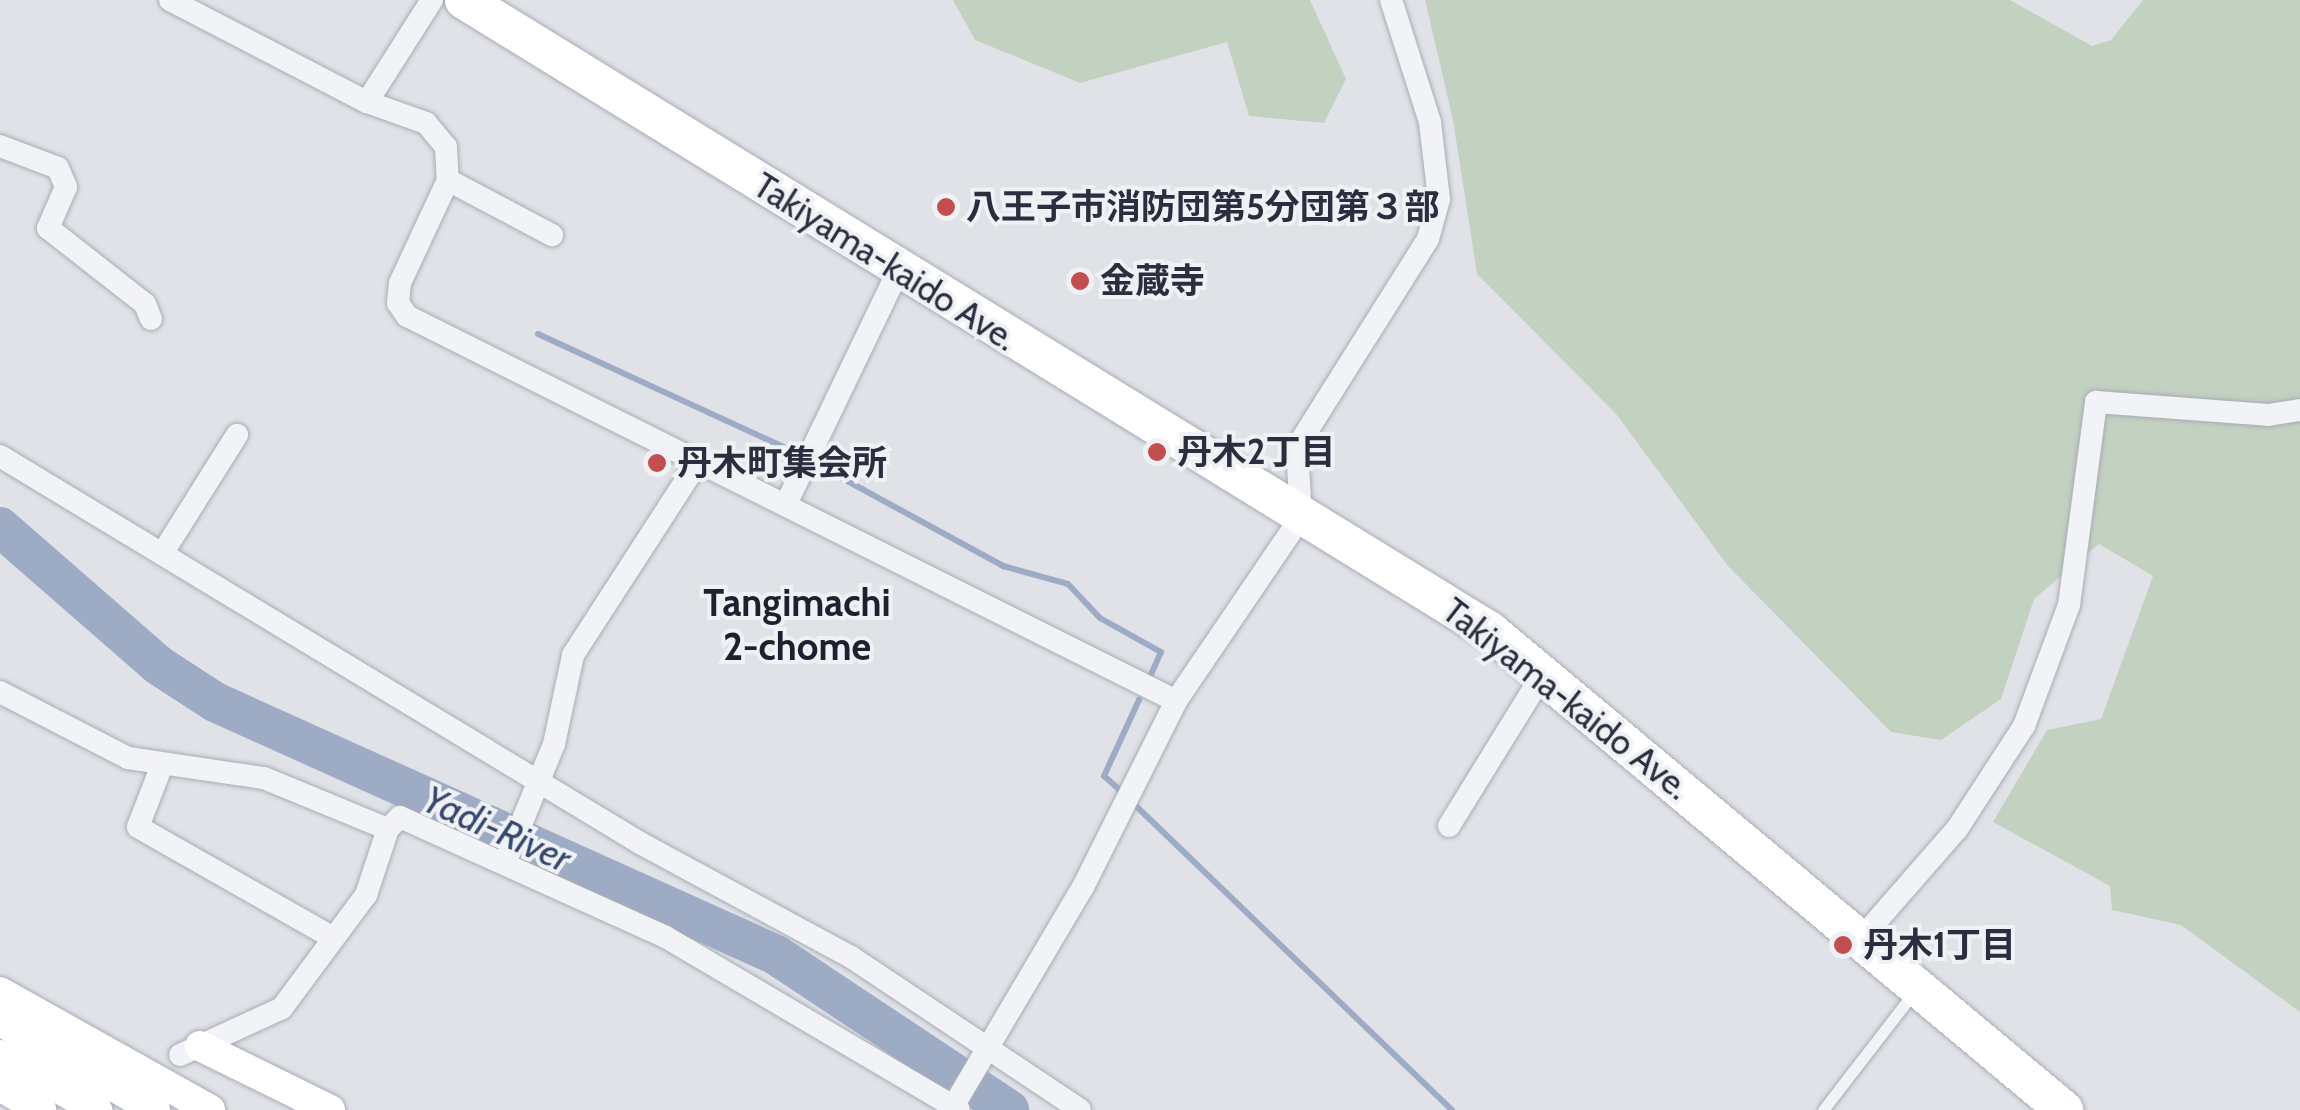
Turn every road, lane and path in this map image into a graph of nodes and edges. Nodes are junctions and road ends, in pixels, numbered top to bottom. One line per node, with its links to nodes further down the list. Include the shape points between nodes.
1 (170, 0): 5 (street)
2 (432, 0): 5 (street)
3 (464, 0): 9 (highway, Takiyama-kaido Ave.)
4 (1391, 0): 16 (street, via 1430,122 1439,199 1428,239 1297,447)
5 (366, 102): 7 (street, via 426,123 446,147)
6 (0, 146): 10 (street, via 58,168 66,187 48,228 146,304)
7 (448, 180): 8 (street); 14 (street, via 400,283 398,303 407,316)
8 (552, 235)
9 (898, 271): 15 (street); 16 (highway, Takiyama-kaido Ave.)
10 (151, 319)
11 (2300, 410): 27 (street, via 2268,415 2096,402 2069,604 2024,726 1958,829)
12 (237, 436): 17 (street)
13 (0, 456): 17 (street)
14 (700, 460): 15 (street); 22 (street, via 574,655)
15 (787, 502): 20 (street)
16 (1300, 517): 18 (highway, Takiyama-kaido Ave., via 1490,631); 20 (street)
17 (162, 554): 22 (street)
18 (1543, 674): 23 (street); 27 (highway, Takiyama-kaido Ave.)
19 (0, 692): 21 (street, via 88,743)
20 (1176, 701): 33 (street, via 1084,885)
21 (162, 765): 24 (street, via 264,778); 26 (street, via 138,827)
22 (540, 783): 25 (street); 33 (street, via 851,957)
23 (1449, 826)
24 (388, 829): 25 (street, via 400,817); 26 (street, via 366,895)
25 (508, 857): 35 (street, via 664,936)
26 (330, 936): 31 (street, via 282,1008)
27 (1860, 940): 28 (highway, Takiyama-kaido Ave.)
28 (1918, 988): 42 (lane); 43 (highway, Takiyama-kaido Ave.)
29 (0, 992): 39 (main road)
30 (0, 1021): 38 (main road)
31 (190, 1051): 40 (main road)
32 (0, 1055): 37 (main road)
33 (984, 1057): 35 (street); 41 (street)
34 (0, 1086): 36 (main road)
35 (955, 1107)
36 (41, 1110)
37 (97, 1110)
38 (155, 1110)
39 (210, 1110)
40 (330, 1110)
41 (1080, 1110)
42 (1823, 1110)
43 (2064, 1110)

